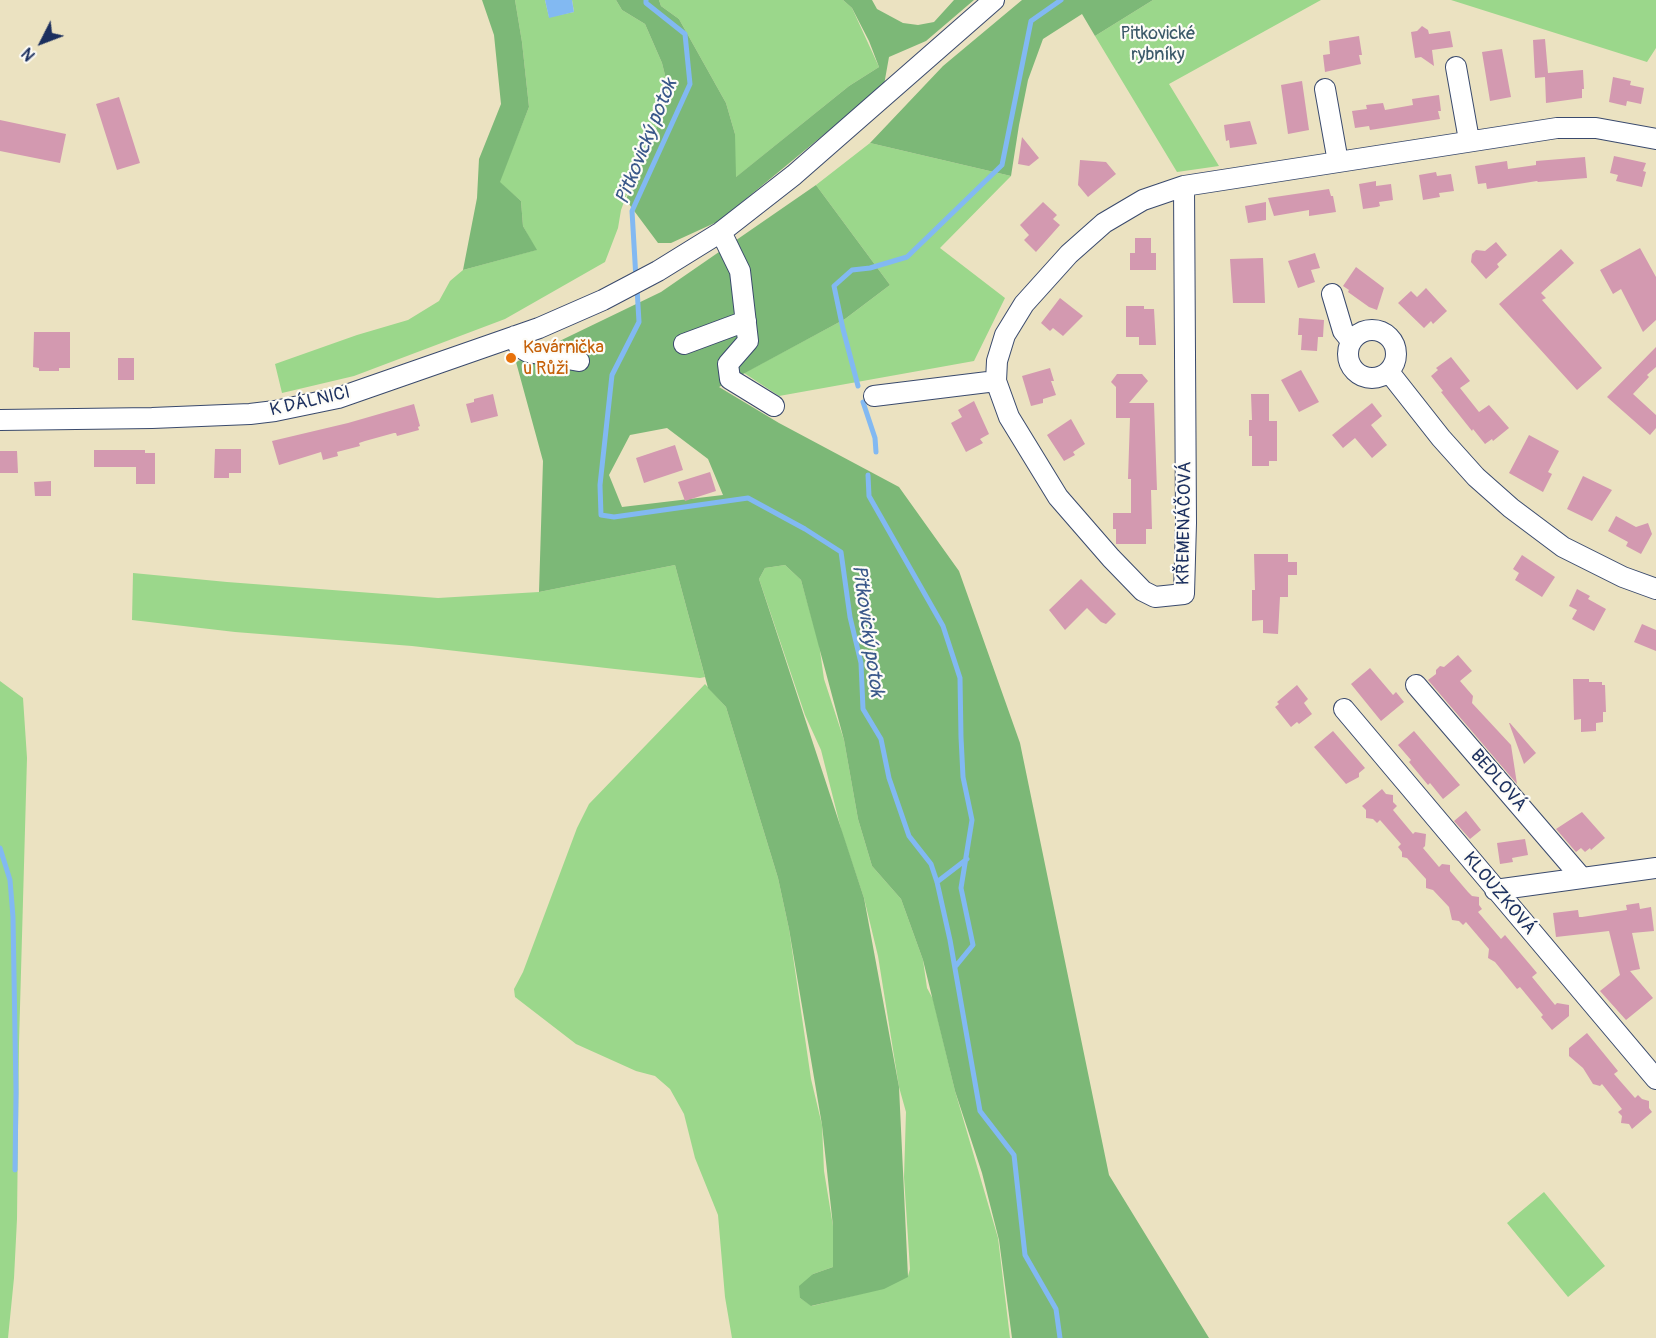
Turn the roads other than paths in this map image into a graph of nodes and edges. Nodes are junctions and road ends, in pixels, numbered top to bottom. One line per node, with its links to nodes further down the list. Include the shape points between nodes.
1 (994, 0): 8 (street, K DÁLNICI, via 794,175)
2 (1456, 67): 5 (street)
3 (1325, 89): 6 (street)
4 (1656, 139): 5 (street, KŘEMENÁČOVÁ, via 1596,128 1557,128)
5 (1469, 140): 6 (street, KŘEMENÁČOVÁ)
6 (1338, 162): 7 (street, KŘEMENÁČOVÁ)
7 (1184, 186): 16 (street, KŘEMENÁČOVÁ, via 1143,200 1104,223 1069,254 1024,304 1005,335); 16 (street, KŘEMENÁČOVÁ, via 1184,594 1155,597 1143,591 1111,558 1058,497 1009,417)
8 (721, 232): 10 (street, via 740,271); 11 (street, K DÁLNICI, via 603,300)
9 (1332, 294): 12 (street)
10 (746, 321): 13 (street); 18 (street, via 748,341 728,364 730,379)
11 (515, 336): 14 (street, via 519,347 528,352); 19 (street, K DÁLNICI, via 338,398 275,411)
12 (1351, 341): 15 (street, via 1350,364 1357,373 1379,378); 15 (street, via 1371,329 1383,332 1397,351 1396,363)
13 (684, 344)
14 (579, 361)
15 (1389, 372): 20 (street, via 1441,438 1510,508 1563,546)
16 (996, 381): 17 (street)
17 (874, 396)
18 (774, 406)
19 (0, 420)
20 (1656, 589)
21 (1416, 686): 24 (street, BEDLOVÁ)
22 (1344, 709): 25 (street, KLOUZKOVÁ)
23 (1656, 868): 24 (street)
24 (1581, 877): 25 (street)
25 (1495, 890): 26 (street, KLOUZKOVÁ)
26 (1656, 1079)

